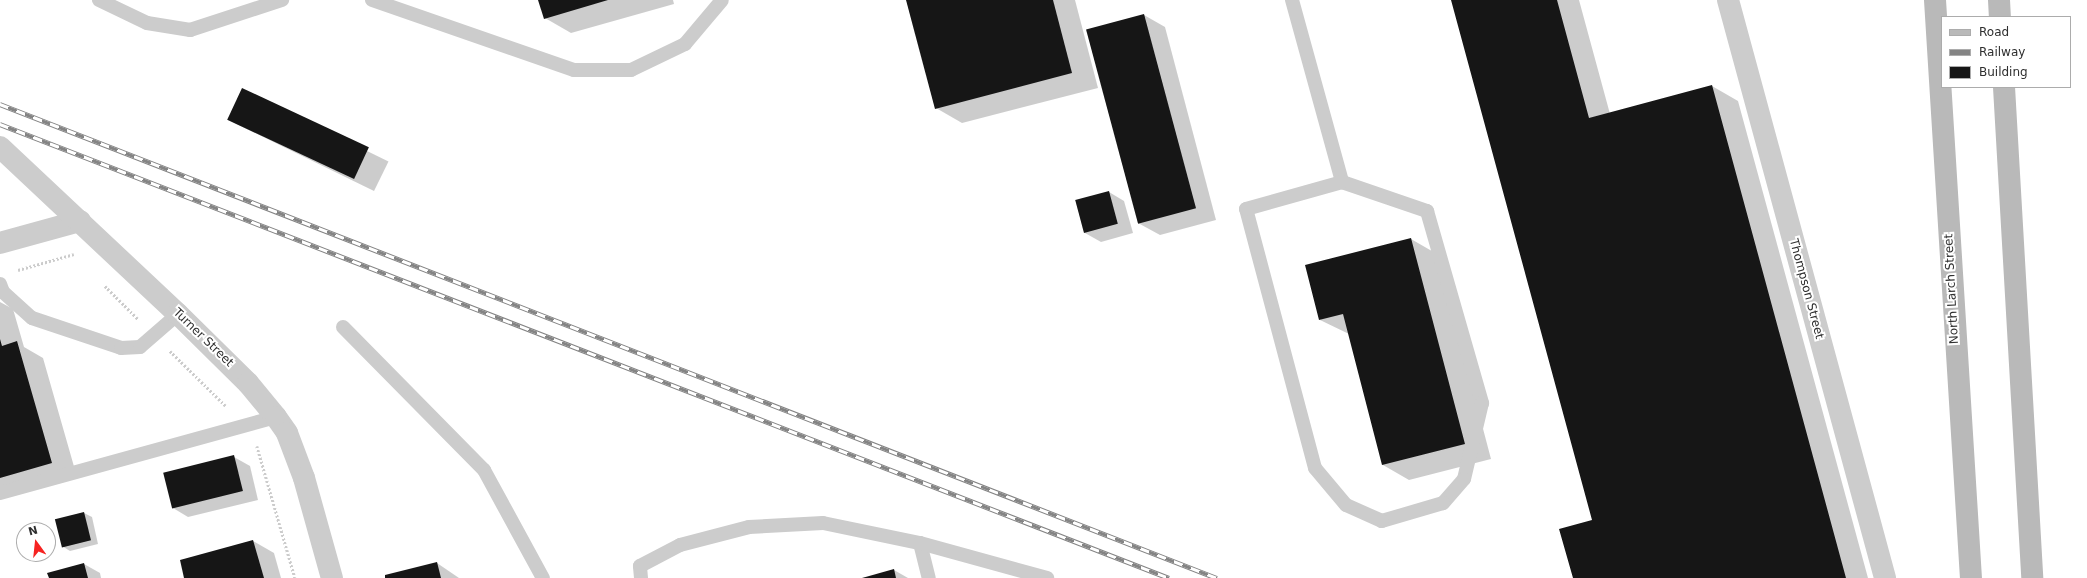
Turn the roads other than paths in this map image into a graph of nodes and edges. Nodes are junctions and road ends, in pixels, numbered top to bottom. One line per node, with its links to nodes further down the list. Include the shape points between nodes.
1 (99, 0): 2 (lane, via 147,23 190,30)
2 (282, 0)
3 (372, 0): 4 (lane, via 574,70 631,70 685,44)
4 (722, 0)
5 (1292, 0): 12 (lane)
6 (1728, 0): 26 (street, Thompson Street)
7 (1934, 0): 27 (main road, North Larch Street)
8 (1999, 0): 9 (main road)
9 (2000, 16)
10 (2004, 88): 28 (main road)
11 (0, 147): 13 (street, Turner Street)
12 (1342, 182): 12 (lane, via 1427,211 1482,403 1464,479 1443,503 1382,521 1346,505 1315,468 1246,209)
13 (80, 221): 14 (street); 16 (street, Turner Street)
14 (0, 243)
15 (0, 284): 16 (lane, via 4,292 32,318 121,348 140,347)
16 (178, 314): 18 (street, Turner Street, via 248,383)
17 (343, 327): 22 (lane, via 484,470)
18 (276, 417): 19 (lane); 21 (street, Turner Street, via 287,433 304,478)
19 (0, 493)
20 (920, 543): 23 (lane, via 823,523 749,528 680,545 640,566); 24 (lane); 25 (lane)
21 (332, 578)
22 (543, 578)
23 (641, 578)
24 (929, 578)
25 (1047, 578)
26 (1885, 578)
27 (1970, 578)
28 (2032, 578)

